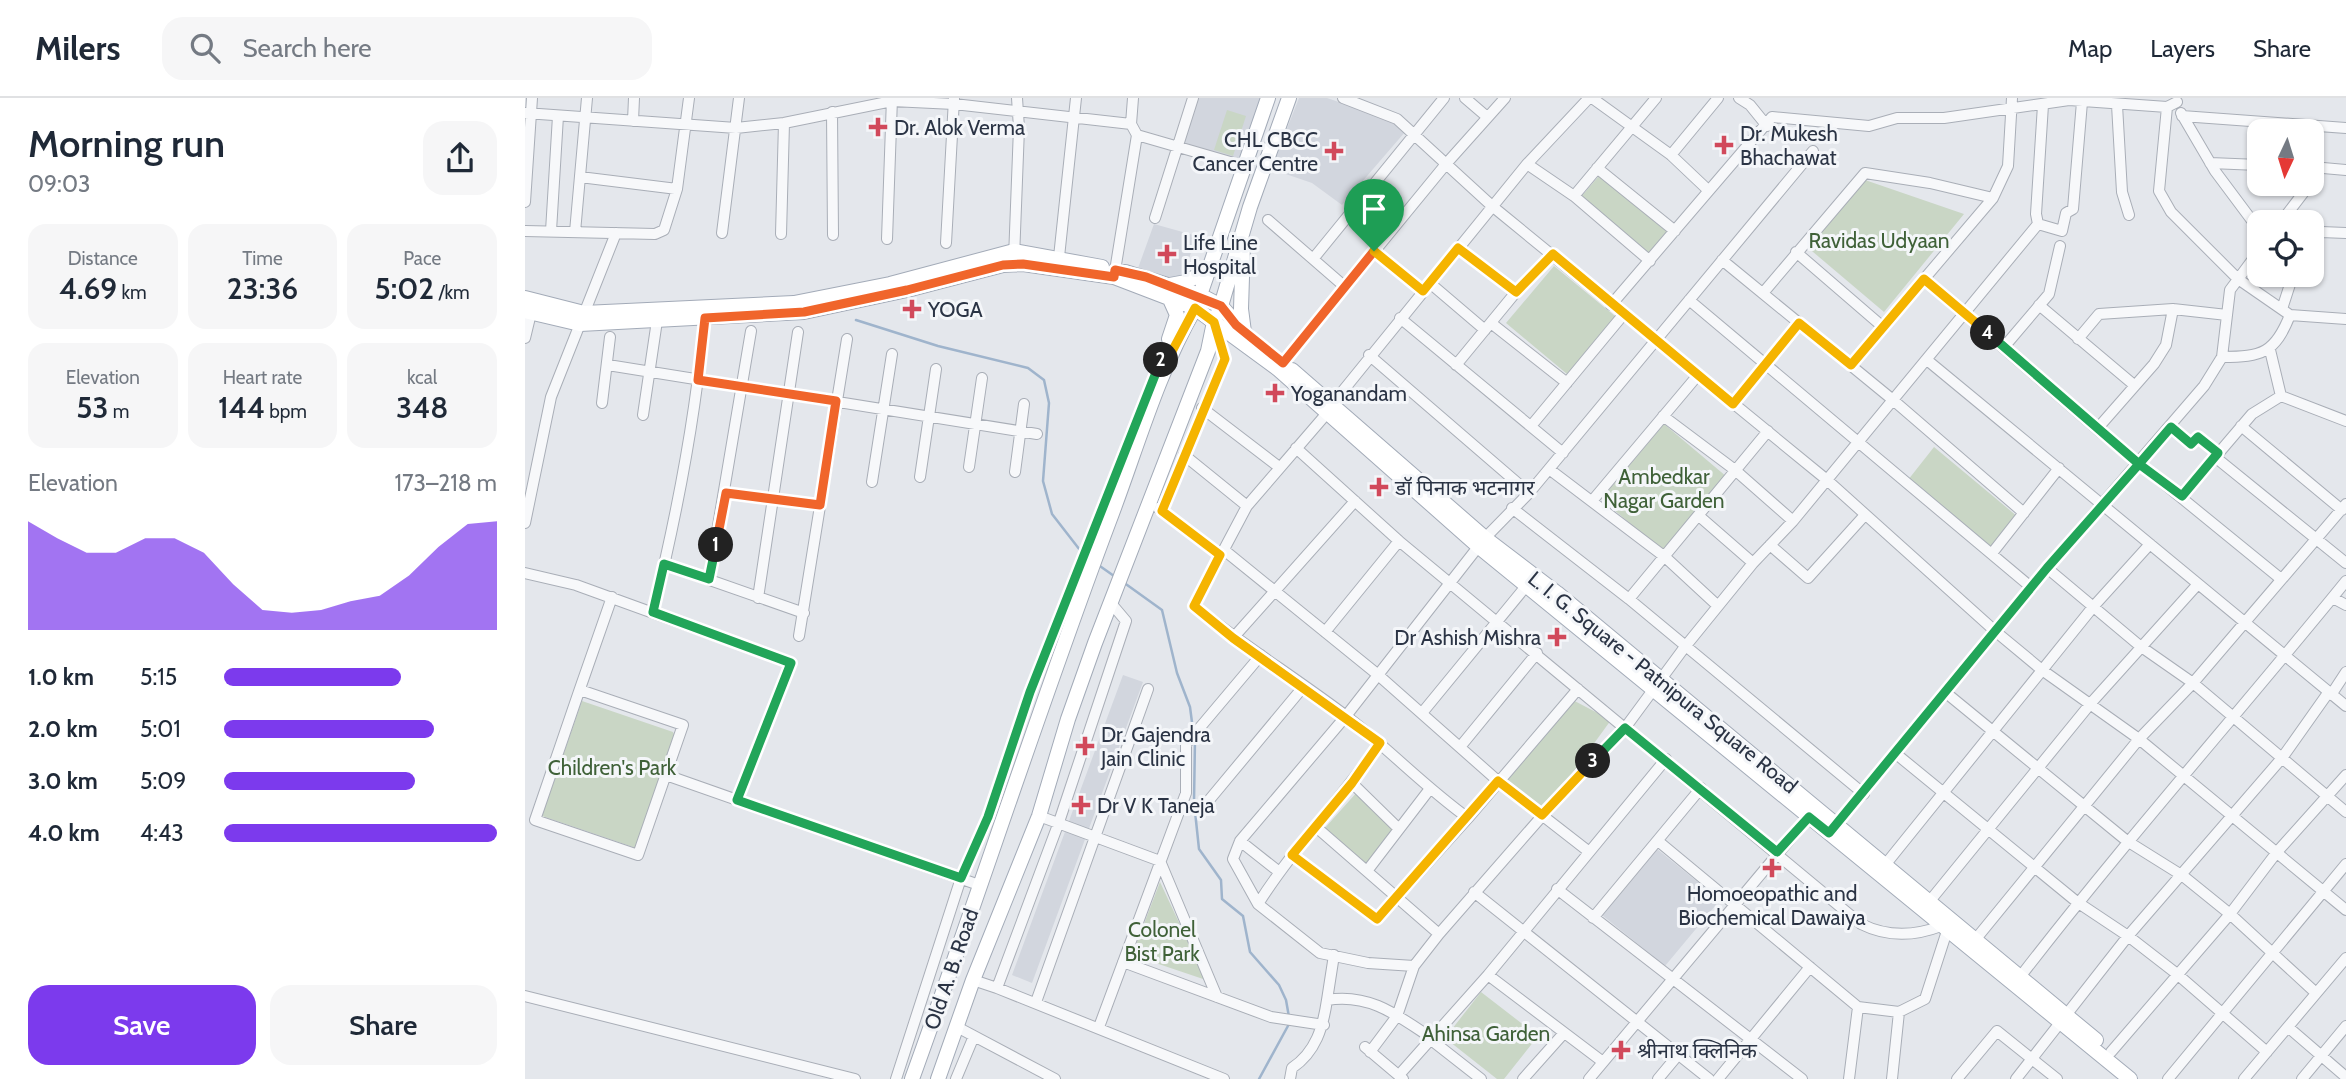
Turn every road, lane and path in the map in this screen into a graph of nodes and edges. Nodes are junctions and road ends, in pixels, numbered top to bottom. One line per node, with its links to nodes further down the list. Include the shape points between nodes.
1 (532, 98): 30 (street)
2 (587, 98): 35 (street)
3 (634, 98): 36 (street)
4 (689, 98): 39 (street)
5 (739, 98): 42 (street)
6 (1017, 98): 29 (street)
7 (1076, 98): 32 (street)
8 (1133, 98): 38 (street)
9 (1193, 98): 46 (street)
10 (1268, 98): 54 (main road, Old A. B. Road)
11 (1289, 98): 79 (main road)
12 (1343, 98): 45 (street, via 1397,119)
13 (1444, 98): 45 (street)
14 (1465, 98): 34 (street)
15 (1505, 98): 34 (street)
16 (1590, 98): 40 (street); 52 (street)
17 (1655, 98): 40 (street)
18 (1718, 98): 49 (street)
19 (1739, 98): 22 (street)
20 (892, 99): 21 (street); 28 (street); 83 (street)
21 (954, 101): 29 (street); 85 (street)
22 (1750, 102): 41 (street)
23 (2082, 102): 26 (street); 27 (street); 71 (street, via 2073,209 2066,213 2062,231)
24 (2173, 102): 27 (street); 33 (street); 100 (street, via 2159,191 2171,212)
25 (2011, 104): 26 (street); 41 (street, via 1944,118 1897,118 1869,126 1772,117); 63 (street, via 2008,166)
26 (2043, 105): 71 (street)
27 (2117, 105): 68 (street, via 2122,192)
28 (832, 112): 37 (street); 82 (street)
29 (1017, 112): 32 (street); 92 (street)
30 (528, 114): 31 (street); 47 (street)
31 (558, 116): 35 (street); 74 (street)
32 (1075, 116): 38 (street); 91 (street)
33 (2182, 116): 43 (street); 50 (street)
34 (1486, 117): 51 (street)
35 (585, 118): 36 (street); 59 (street)
36 (633, 121): 39 (street)
37 (784, 123): 42 (street); 81 (street)
38 (1131, 124): 44 (street)
39 (686, 125): 42 (street); 60 (street)
40 (1632, 126): 49 (street); 55 (street)
41 (1767, 126): 61 (street)
42 (736, 128): 78 (street)
43 (2346, 128)
44 (1137, 135): 46 (street); 98 (street)
45 (1413, 135): 51 (street); 66 (street)
46 (1177, 146): 54 (street); 69 (street)
47 (527, 148): 58 (street)
48 (1813, 151): 94 (street)
49 (1671, 155): 61 (street)
50 (2210, 163): 53 (street); 67 (street)
51 (1446, 164): 65 (street); 84 (street)
52 (1527, 164): 62 (street); 65 (street)
53 (2247, 165)
54 (1244, 166): 97 (main road, Old A. B. Road)
55 (1597, 168): 62 (street); 72 (street)
56 (2324, 168): 57 (street)
57 (2346, 170)
58 (526, 174): 64 (street)
59 (580, 177): 60 (street); 75 (street)
60 (677, 189): 77 (street, via 664,230)
61 (1708, 190): 72 (street)
62 (1574, 196): 95 (street)
63 (1993, 198): 89 (street, via 1865,173); 99 (street)
64 (525, 202)
65 (1492, 206): 87 (street); 90 (street)
66 (1353, 210): 84 (street); 93 (street)
67 (2247, 214)
68 (2129, 215)
69 (1156, 218)
70 (1268, 220): 93 (street)
71 (2038, 224): 117 (street)
72 (1675, 230): 95 (street)
73 (525, 231): 74 (street)
74 (551, 231): 75 (street)
75 (575, 232): 77 (street)
76 (2324, 232): 80 (street)
77 (616, 233): 121 (street)
78 (722, 233)
79 (1243, 233): 112 (main road); 130 (main road)
80 (2346, 233)
81 (781, 234)
82 (833, 235)
83 (887, 239)
84 (1384, 239): 88 (street)
85 (946, 243)
86 (2060, 246): 111 (street, via 2049,294)
87 (1458, 248): 103 (street); 105 (street)
88 (1374, 251): 101 (street); 103 (street)
89 (1796, 252): 106 (street); 127 (street)
90 (1553, 254): 105 (street); 110 (street)
91 (1059, 257): 92 (main road); 98 (main road)
92 (1014, 258): 98 (main road); 116 (main road, via 803,307)
93 (1313, 259): 101 (street)
94 (1721, 260): 106 (street); 108 (street)
95 (1650, 261): 110 (street)
96 (2247, 267): 100 (street)
97 (1208, 270): 104 (main road); 109 (main road, Old A. B. Road)
98 (1115, 274): 104 (main road)
99 (1924, 279): 117 (street); 127 (street)
100 (2238, 279): 115 (street); 120 (street, via 2230,290)
101 (1344, 286): 143 (street)
102 (2291, 287): 115 (street)
103 (1427, 288): 122 (street); 126 (street)
104 (1168, 290): 109 (main road); 140 (main road, via 1177,315)
105 (1516, 292): 126 (street)
106 (1763, 293): 125 (street)
107 (525, 298): 121 (main road)
108 (1689, 300): 135 (street); 144 (street)
109 (1197, 302): 112 (main road); 124 (main road, L. I. G. Square - Patnipura Square Road); 140 (main road, Old A. B. Road)
110 (1611, 305): 119 (street)
111 (2039, 305): 134 (street); 136 (street)
112 (1221, 306): 124 (main road, Old A. B. Road); 130 (main road, L. I. G. Square - Patnipura Square Road)
113 (2173, 309): 120 (street); 134 (street, via 2099,314); 154 (street, via 2166,345)
114 (528, 312): 121 (main road); 132 (street)
115 (2286, 312): 123 (street); 137 (street, via 2281,337)
116 (705, 313): 118 (main road); 152 (street)
117 (1964, 313): 136 (street); 142 (street)
118 (657, 315): 121 (main road); 149 (street)
119 (1623, 315): 135 (street); 153 (street)
120 (2227, 315): 141 (street)
121 (582, 318): 210 (street, via 551,397)
122 (1400, 318): 139 (street); 146 (street)
123 (2346, 319)
124 (1214, 322): 164 (street, via 1225,359); 165 (main road, L. I. G. Square - Patnipura Square Road); 197 (main road, Old A. B. Road, via 1208,351)
125 (1799, 323): 144 (street); 147 (street)
126 (1488, 326): 146 (street); 153 (street)
127 (1883, 327): 147 (street)
128 (751, 331): 155 (street)
129 (799, 332): 156 (street)
130 (1244, 332): 143 (main road, L. I. G. Square - Patnipura Square Road)
131 (610, 337): 145 (street)
132 (525, 338)
133 (848, 339): 159 (street)
134 (2078, 339): 154 (street)
135 (1654, 341): 150 (street); 180 (street)
136 (2004, 347): 174 (street)
137 (2270, 350): 141 (street); 157 (street)
138 (892, 354): 163 (street)
139 (1369, 355): 165 (street); 194 (street)
140 (1166, 357): 230 (main road, Old A. B. Road)
141 (2222, 357): 173 (street)
142 (1927, 360): 158 (street); 187 (street)
143 (1283, 363): 165 (main road, L. I. G. Square - Patnipura Square Road)
144 (1766, 364): 162 (street); 178 (street)
145 (608, 365): 149 (street); 160 (street)
146 (1456, 365): 171 (street)
147 (1851, 365): 158 (street)
148 (936, 369): 168 (street)
149 (650, 372): 152 (street); 166 (street)
150 (1698, 376): 162 (street); 167 (street)
151 (982, 378): 170 (street)
152 (698, 380): 155 (street); 221 (street)
153 (1567, 383): 171 (street)
154 (2134, 385): 174 (street)
155 (744, 386): 156 (street); 193 (street)
156 (788, 395): 159 (street); 196 (street)
157 (2281, 396): 169 (street); 172 (street)
158 (1892, 400): 178 (street); 206 (street)
159 (836, 401): 163 (street); 200 (street)
160 (602, 403)
161 (1024, 404): 176 (street)
162 (1733, 404): 175 (street)
163 (882, 408): 168 (street); 192 (street)
164 (1202, 408): 181 (street); 185 (street)
165 (1330, 408): 179 (street); 213 (main road, L. I. G. Square - Patnipura Square Road)
166 (643, 415)
167 (1663, 416): 188 (street); 199 (street)
168 (929, 417): 170 (street); 190 (street)
169 (2346, 421)
170 (975, 424): 176 (street); 184 (street)
171 (1531, 426): 180 (street)
172 (2241, 426): 182 (street); 203 (street)
173 (2171, 427): 182 (street, via 2191,444 2198,437); 183 (street)
174 (2097, 429): 183 (street)
175 (1767, 431): 188 (street); 191 (street)
176 (1020, 432): 177 (street); 189 (street)
177 (1037, 434)
178 (1859, 442): 191 (street); 216 (street)
179 (1296, 448): 185 (street); 198 (street)
180 (1563, 453): 186 (street)
181 (1184, 455): 201 (street); 205 (street)
182 (2217, 455): 195 (street); 211 (street)
183 (2139, 464): 195 (street); 202 (street)
184 (969, 467)
185 (1279, 467): 201 (street)
186 (1549, 468): 194 (street); 199 (street)
187 (2059, 468): 202 (street); 206 (street)
188 (1735, 470): 207 (street); 209 (street)
189 (1015, 472)
190 (921, 477)
191 (1827, 480): 208 (street); 209 (street)
192 (871, 482)
193 (726, 493): 196 (street); 224 (street)
194 (1529, 493): 204 (street)
195 (2182, 496): 225 (street)
196 (771, 499): 200 (street); 234 (street)
197 (1149, 500): 205 (street); 237 (main road, Old A. B. Road)
198 (1355, 501): 212 (street); 232 (street)
199 (1592, 501): 218 (street)
200 (820, 505): 242 (street)
201 (1247, 506): 217 (street)
202 (2104, 506): 214 (street); 222 (street)
203 (2344, 507): 211 (street)
204 (1513, 508): 213 (street); 236 (street)
205 (1162, 511): 217 (street)
206 (2024, 513): 216 (street)
207 (1699, 516): 218 (street); 219 (street)
208 (1864, 516): 215 (street, via 1808,578); 245 (street)
209 (1793, 521): 215 (street)
210 (525, 523)
211 (2317, 538): 220 (street); 225 (street)
212 (1399, 541): 227 (street); 246 (street)
213 (1481, 542): 227 (street); 229 (main road, L. I. G. Square - Patnipura Square Road); 258 (main road, L. I. G. Square - Patnipura Square Road)
214 (2150, 544): 228 (street); 240 (street)
215 (1770, 545): 219 (street)
216 (1993, 552): 231 (street)
217 (1222, 553): 232 (street); 248 (street, via 1194,606)
218 (1665, 557): 236 (street); 239 (street)
219 (1753, 563): 239 (street)
220 (2346, 563)
221 (664, 564): 224 (street); 241 (street)
222 (2047, 568): 231 (street); 240 (street)
223 (525, 573): 233 (street)
224 (709, 579): 234 (street)
225 (2281, 579): 244 (street)
226 (2346, 581): 235 (street)
227 (1450, 582): 243 (street); 256 (street)
228 (2199, 584): 244 (street); 249 (street)
229 (1527, 585): 243 (street); 258 (main road, L. I. G. Square - Patnipura Square Road)
230 (1078, 586): 318 (street, via 1030,692 988,817); 319 (main road, Old A. B. Road)
231 (2032, 587): 245 (street)
232 (1273, 591): 246 (street); 248 (street)
233 (612, 597): 241 (street); 262 (street)
234 (758, 597): 242 (street)
235 (2333, 598): 238 (street); 253 (street)
236 (1629, 599): 250 (street)
237 (1110, 602): 296 (main road, Old A. B. Road, via 1067,719); 298 (street, via 1126,621)
238 (2346, 604)
239 (1718, 606): 250 (street)
240 (2093, 607): 249 (street); 254 (street)
241 (653, 612): 290 (street, via 791,663)
242 (804, 612): 247 (street)
243 (1497, 621): 251 (street); 267 (street)
244 (2244, 622): 253 (street); 257 (street)
245 (1995, 631): 254 (street); 263 (street)
246 (1325, 632): 256 (street)
247 (799, 636)
248 (1233, 638): 252 (street)
249 (2140, 646): 257 (street); 265 (street)
250 (1684, 648): 258 (street); 287 (street)
251 (1537, 653): 261 (street); 274 (street)
252 (1261, 655): 259 (street); 311 (street, via 1187,744 1186,793)
253 (2284, 656): 264 (street); 269 (street)
254 (2042, 670): 265 (street); 271 (street)
255 (2346, 672): 264 (street)
256 (1377, 674): 267 (street); 268 (street)
257 (2193, 683): 269 (street); 272 (street)
258 (1657, 684): 270 (street); 293 (main road, L. I. G. Square - Patnipura Square Road)
259 (1304, 687): 268 (street); 289 (street)
260 (1148, 689): 303 (street)
261 (1578, 689): 270 (street); 282 (street)
262 (580, 690): 279 (street, via 683,725); 279 (street, via 535,820 638,855)
263 (1945, 692): 271 (street); 275 (street)
264 (2329, 694): 266 (street); 276 (street)
265 (2091, 703): 272 (street); 278 (street)
266 (2346, 706)
267 (1422, 713): 274 (street)
268 (1346, 716): 273 (street); 304 (street)
269 (2234, 718): 276 (street); 281 (street)
270 (1625, 728): 277 (street); 294 (street)
271 (1993, 730): 278 (street); 286 (street)
272 (2139, 739): 281 (street); 291 (street)
273 (1380, 743): 283 (street); 285 (street)
274 (1460, 747): 282 (street)
275 (1895, 753): 286 (street); 287 (street)
276 (2282, 758): 288 (street); 295 (street)
277 (1666, 759): 284 (street); 307 (street)
278 (2038, 768): 291 (street); 302 (street)
279 (666, 775): 290 (street)
280 (2346, 775): 288 (street)
281 (2185, 776): 295 (street); 306 (street)
282 (1498, 781): 294 (street); 297 (street)
283 (1352, 783): 299 (street); 300 (street)
284 (1701, 788): 305 (street); 308 (street)
285 (1429, 790): 297 (street); 300 (street)
286 (1942, 792): 302 (street); 313 (street)
287 (1864, 794): 301 (street)
288 (2328, 797): 292 (street); 309 (street)
289 (1210, 799)
290 (737, 800): 318 (street)
291 (2084, 806): 306 (street); 314 (street)
292 (2346, 811)
293 (1813, 812): 301 (main road, L. I. G. Square - Patnipura Square Road); 308 (street)
294 (1542, 815): 307 (street); 322 (street)
295 (2234, 816): 309 (street); 317 (street)
296 (1039, 817): 298 (street); 346 (main road, Old A. B. Road)
297 (1468, 818): 323 (street)
298 (1059, 822): 303 (street); 347 (street)
299 (1316, 827): 310 (street); 316 (street)
300 (1398, 828): 316 (street)
301 (1832, 829): 313 (main road, L. I. G. Square - Patnipura Square Road); 331 (main road, L. I. G. Square - Patnipura Square Road)
302 (1987, 829): 314 (street); 324 (street)
303 (1095, 835): 311 (street); 352 (street)
304 (1240, 841): 315 (street); 326 (street, via 1233,859)
305 (1658, 841): 327 (street); 330 (street)
306 (2127, 841): 317 (street); 325 (street)
307 (1588, 851): 320 (street)
308 (1777, 852): 327 (street); 331 (street, via 1871,929 1896,934)
309 (2277, 852): 321 (street); 329 (street)
310 (1292, 855): 315 (street); 323 (street, via 1377,919)
311 (1160, 861): 338 (street); 350 (street)
312 (2346, 864): 321 (street)
313 (1885, 865): 324 (main road, L. I. G. Square - Patnipura Square Road)
314 (2034, 867): 325 (street); 335 (street)
315 (1278, 871): 326 (street)
316 (1367, 872): 323 (street)
317 (2183, 876): 329 (street); 334 (street)
318 (961, 878): 319 (street); 377 (street)
319 (979, 886): 378 (main road, Old A. B. Road)
320 (1557, 889): 330 (street); 332 (street)
321 (2325, 891): 328 (street); 336 (street)
322 (1474, 892): 332 (street); 333 (street)
323 (1399, 898): 333 (street)
324 (1929, 902): 335 (main road, L. I. G. Square - Patnipura Square Road)
325 (2077, 902): 334 (street); 344 (street)
326 (1258, 904): 337 (street, via 1320,953)
327 (1735, 905): 341 (street); 345 (street)
328 (2346, 910)
329 (2230, 914): 336 (street); 342 (street)
330 (1593, 918): 345 (street)
331 (1944, 928): 354 (street, via 1926,999); 357 (main road, L. I. G. Square - Patnipura Square Road)
332 (1521, 931): 343 (street); 358 (street)
333 (1439, 934): 340 (street)
334 (2128, 936): 342 (street); 357 (street)
335 (1975, 940): 344 (main road, L. I. G. Square - Patnipura Square Road)
336 (2273, 951): 348 (street); 355 (street)
337 (1334, 955): 340 (street); 351 (street)
338 (1123, 962): 350 (street); 362 (street)
339 (2345, 962): 348 (street)
340 (1414, 966): 356 (street)
341 (1810, 967): 353 (street); 367 (street)
342 (2177, 974): 355 (street); 368 (street)
343 (1488, 975): 364 (street); 366 (street)
344 (2019, 977): 357 (main road, L. I. G. Square - Patnipura Square Road)
345 (1671, 979): 358 (street); 367 (street)
346 (973, 980): 347 (street); 361 (main road, Old A. B. Road)
347 (997, 988): 352 (street)
348 (2316, 993): 363 (street)
349 (525, 996): 376 (street)
350 (1217, 997): 359 (street, via 1271,1017)
351 (1327, 1000): 356 (street, via 1359,998); 359 (street)
352 (1035, 1002): 362 (street)
353 (1858, 1007): 354 (street); 391 (street)
354 (1899, 1012): 392 (street)
355 (2221, 1013): 369 (street); 398 (street)
356 (1397, 1016): 366 (street); 374 (street, via 1368,1050)
357 (2063, 1020): 368 (main road, L. I. G. Square - Patnipura Square Road); 372 (street); 396 (main road, L. I. G. Square - Patnipura Square Road)
358 (1634, 1021): 370 (street); 373 (street)
359 (1324, 1024): 383 (street, via 1306,1058 1292,1068)
360 (2346, 1026): 371 (street)
361 (957, 1027): 365 (street); 379 (main road, Old A. B. Road)
362 (1099, 1027): 382 (street)
363 (2288, 1027): 369 (street); 371 (street)
364 (1564, 1032): 373 (street); 385 (street)
365 (974, 1036): 380 (street); 381 (street)
366 (1430, 1038): 374 (street); 384 (street)
367 (1750, 1040): 389 (street); 390 (street)
368 (2111, 1052): 397 (main road, L. I. G. Square - Patnipura Square Road)
369 (2267, 1052): 399 (street)
370 (1678, 1055): 387 (street); 388 (street)
371 (2322, 1056): 375 (street); 400 (street)
372 (2033, 1059): 393 (street, via 1997,1031); 394 (street); 395 (street)
373 (1603, 1062): 386 (street)
374 (1401, 1077)
375 (2346, 1077)
376 (855, 1079)
377 (895, 1079)
378 (912, 1079)
379 (938, 1079)
380 (956, 1079)
381 (1055, 1079)
382 (1224, 1079)
383 (1290, 1079)
384 (1481, 1079)
385 (1523, 1079)
386 (1589, 1079)
387 (1658, 1079)
388 (1709, 1079)
389 (1718, 1079)
390 (1802, 1079)
391 (1849, 1079)
392 (1892, 1079)
393 (1957, 1079)
394 (2016, 1079)
395 (2057, 1079)
396 (2130, 1079)
397 (2143, 1079)
398 (2168, 1079)
399 (2244, 1079)
400 (2302, 1079)

